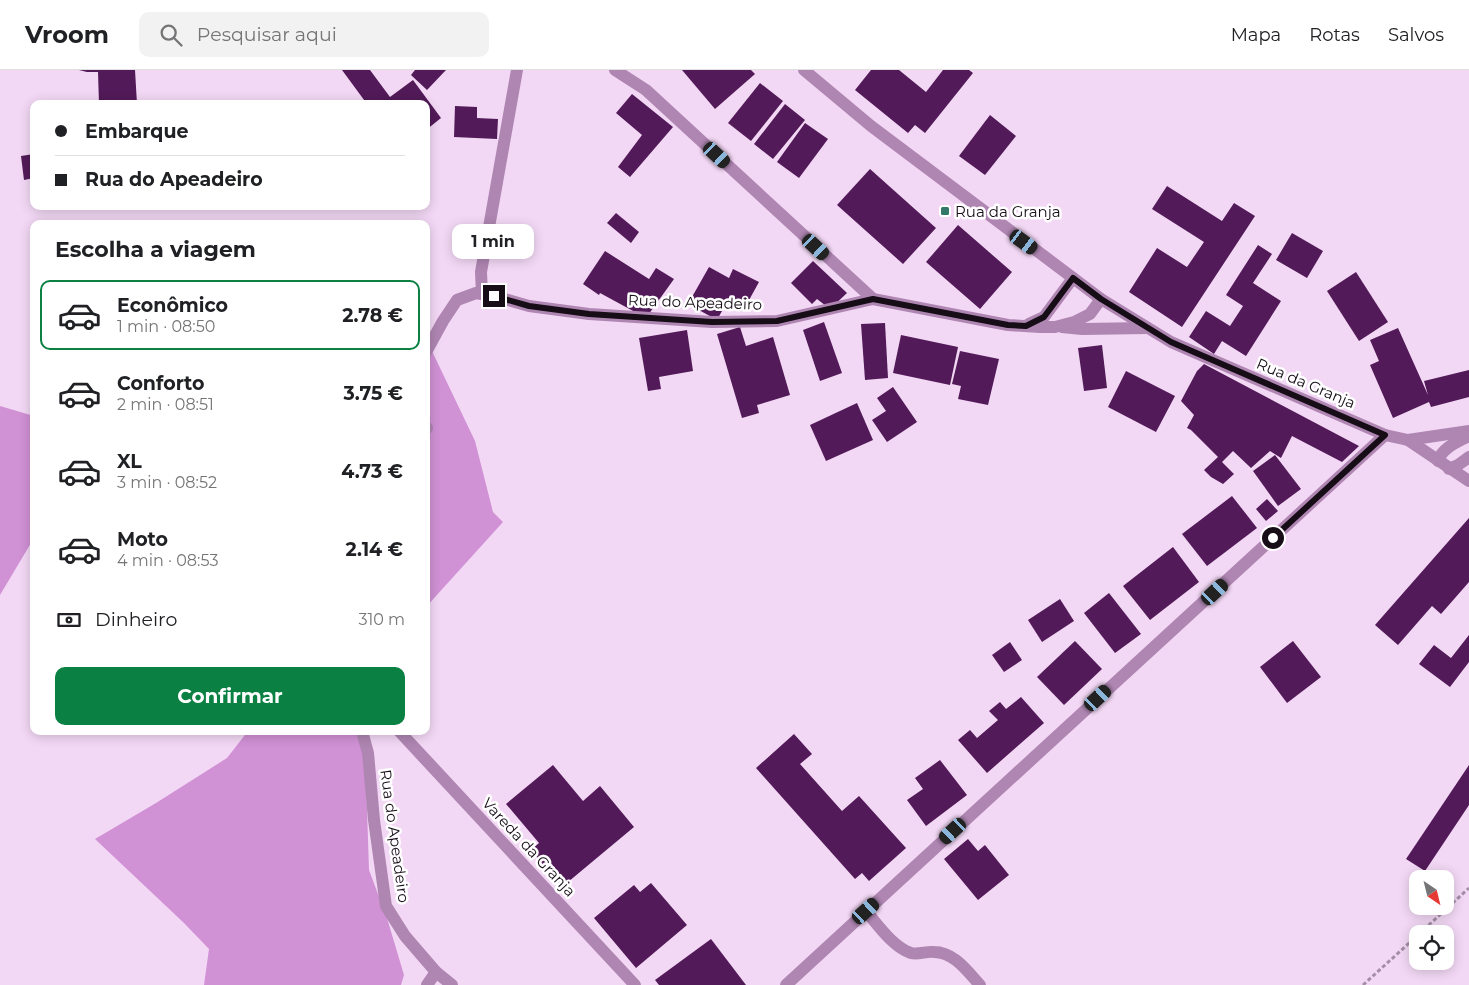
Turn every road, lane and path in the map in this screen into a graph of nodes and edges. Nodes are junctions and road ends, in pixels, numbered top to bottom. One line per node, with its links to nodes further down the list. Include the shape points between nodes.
1 (517, 70): 5 (street, via 481,272)
2 (614, 70): 6 (street, via 646,90)
3 (804, 70): 4 (street, Rua da Granja, via 871,126)
4 (1073, 278): 7 (street, Rua da Granja); 8 (street, via 1044,317)
5 (482, 294): 6 (street, Rua do Apeadeiro, via 529,306 589,314 712,322 777,321); 11 (street, Rua do Apeadeiro, via 457,300)
6 (873, 299): 8 (street, Rua do Apeadeiro)
7 (1101, 299): 9 (street, Rua do Apeadeiro, via 1090,314); 10 (street, Rua da Granja)
8 (1026, 326): 9 (street, Rua do Apeadeiro)
9 (1055, 327): 10 (street)
10 (1149, 328): 13 (street, Rua da Granja, via 1171,342)
11 (430, 345)
12 (1469, 431): 15 (street)
13 (1385, 435): 15 (street, Rua da Granja); 23 (street)
14 (1469, 436): 17 (street, via 1446,449)
15 (1408, 440): 17 (street)
16 (1469, 457): 18 (street)
17 (1438, 461): 18 (street)
18 (1449, 469): 19 (street)
19 (1469, 482)
20 (363, 735): 26 (street, Rua do Apeadeiro, via 386,906 405,936)
21 (403, 735): 29 (street, Vareda da Granja)
22 (1469, 888): 24 (path)
23 (866, 911): 30 (street); 31 (street, via 900,947 913,954 928,951 952,956)
24 (1428, 925)
25 (1409, 942): 32 (path)
26 (436, 972): 27 (street); 28 (street, Rua do Apeadeiro)
27 (426, 985)
28 (452, 985)
29 (635, 985)
30 (786, 985)
31 (980, 985)
32 (1363, 985)

